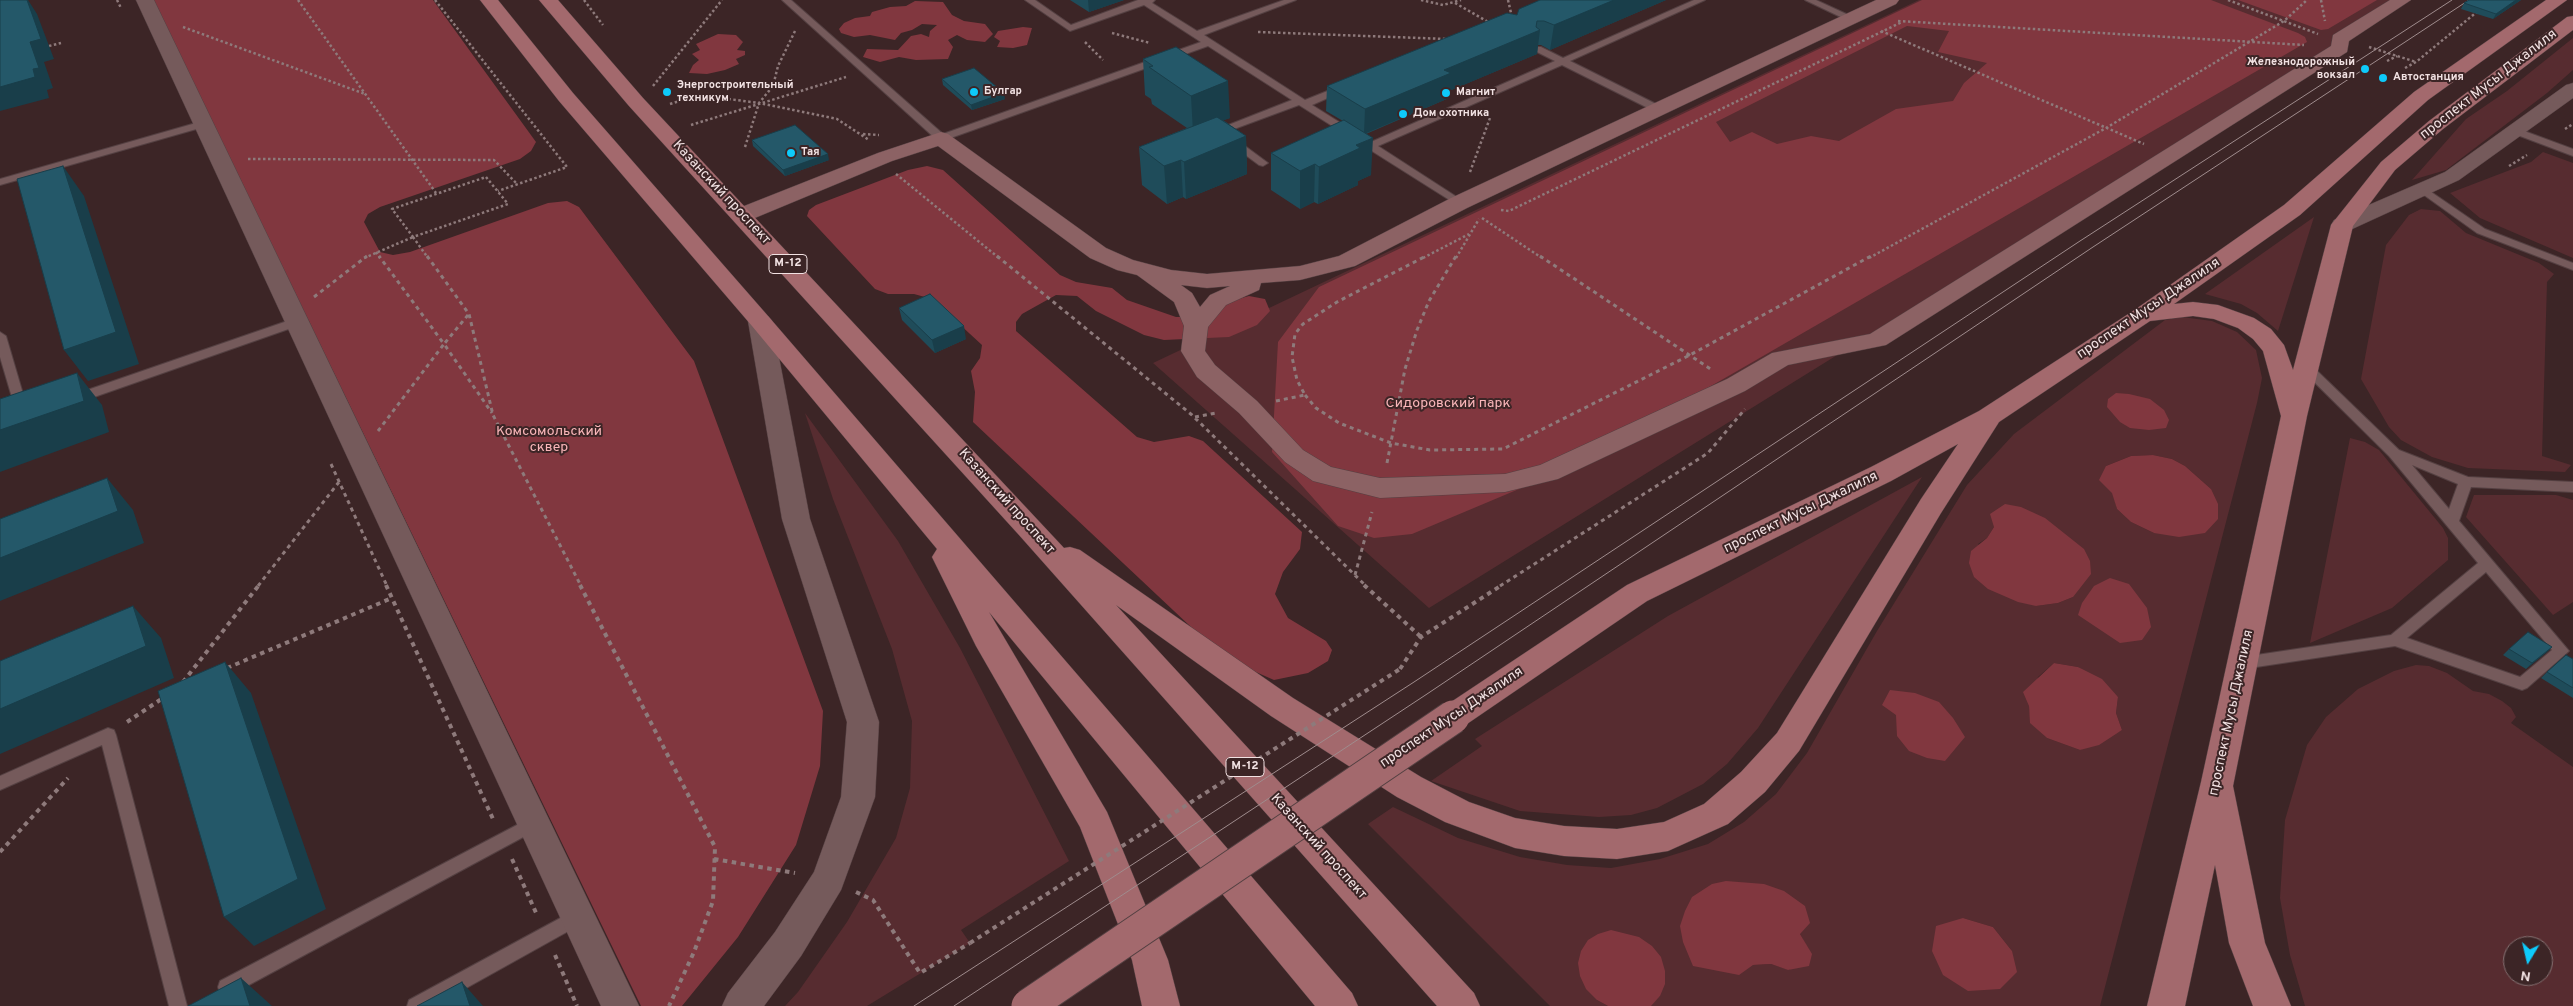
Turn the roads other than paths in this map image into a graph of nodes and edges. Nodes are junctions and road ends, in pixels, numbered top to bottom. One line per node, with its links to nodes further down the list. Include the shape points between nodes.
1 (489, 0): 39 (main road, via 566,97)
2 (548, 0): 32 (main road, Казанский проспект / М-12, via 636,102)
3 (786, 0): 25 (lane)
4 (1029, 0): 11 (lane, via 1070,28)
5 (1292, 0): 15 (lane)
6 (1701, 0): 18 (lane)
7 (1809, 0): 13 (lane)
8 (1890, 0): 13 (street)
9 (2402, 0): 40 (street, via 2340,38 2340,48 1877,340 1781,359 1736,385 1548,472 1505,483 1380,488 1323,474 1294,456 1248,407 1206,371 1193,351)
10 (2558, 0): 37 (main road, проспект Мусы Джалиля, via 2421,96 2292,210)
11 (1146, 1): 15 (lane)
12 (140, 10): 23 (street)
13 (1850, 18): 22 (street)
14 (2573, 21): 33 (main road, проспект Мусы Джалиля, via 2436,125 2388,166)
15 (1196, 35): 16 (lane)
16 (1208, 42): 21 (lane); 25 (lane)
17 (1538, 49): 18 (lane)
18 (1563, 61): 22 (lane); 26 (lane)
19 (1350, 85): 21 (lane)
20 (2573, 89): 24 (street)
21 (1302, 103): 26 (lane); 28 (lane, via 1214,133)
22 (1658, 109): 31 (street)
23 (203, 124): 29 (lane); 38 (street)
24 (2516, 131): 27 (lane); 30 (street, via 2452,176)
25 (941, 138): 32 (street); 35 (street, via 1098,253)
26 (1370, 146): 31 (lane)
27 (2573, 153)
28 (1264, 163)
29 (0, 182)
30 (2421, 188): 33 (street); 34 (lane, via 2481,231)
31 (1459, 203): 36 (street, via 1347,261 1316,270)
32 (742, 215): 52 (main road, Казанский проспект / М-12)
33 (2342, 225): 42 (main road, проспект Мусы Джалиля)
34 (2573, 267)
35 (1146, 272): 36 (street, via 1207,281); 40 (street, via 1184,298)
36 (1268, 277): 40 (street, via 1218,300)
37 (2144, 314): 45 (main road, via 2193,309 2218,312 2246,323 2262,334 2275,350); 46 (main road, проспект Мусы Джалиля)
38 (294, 318): 43 (lane); 58 (street)
39 (760, 321): 50 (main road); 64 (street, via 796,519 864,722 858,797 829,879 788,944)
40 (1196, 326)
41 (0, 336): 44 (lane)
42 (2307, 368): 45 (main road, проспект Мусы Джалиля); 47 (lane)
43 (61, 404)
44 (24, 416)
45 (2294, 416): 55 (main road, проспект Мусы Джалиля)
46 (1988, 417): 52 (main road, via 1788,742 1753,782 1716,814 1668,836 1617,844 1564,841 1515,833 1458,812 1409,787 1282,707); 65 (main road, проспект Мусы Джалиля, bridge, via 1881,474 1637,593)
47 (2394, 453): 48 (lane); 51 (lane)
48 (2466, 482): 49 (lane); 51 (lane)
49 (2573, 487)
50 (924, 514): 66 (main road, via 991,646 1095,822 1150,960); 67 (main road)
51 (2452, 522): 53 (lane)
52 (1029, 528): 68 (main road, Казанский проспект / М-12)
53 (2486, 564): 54 (lane); 54 (lane, via 2561,651 2522,684)
54 (2395, 640): 55 (lane)
55 (2243, 663): 57 (main road, проспект Мусы Джалиля)
56 (0, 782): 61 (lane, via 108,735)
57 (2217, 782): 69 (main road, проспект Мусы Джалиля); 70 (main road, via 2247,943)
58 (534, 823): 59 (street); 60 (lane)
59 (577, 917): 62 (lane); 63 (street)
60 (199, 1001)
61 (178, 1006)
62 (416, 1006)
63 (620, 1006)
64 (741, 1006)
65 (1028, 1006)
66 (1160, 1006)
67 (1339, 1006)
68 (1461, 1006)
69 (2166, 1006)
70 (2272, 1006)

